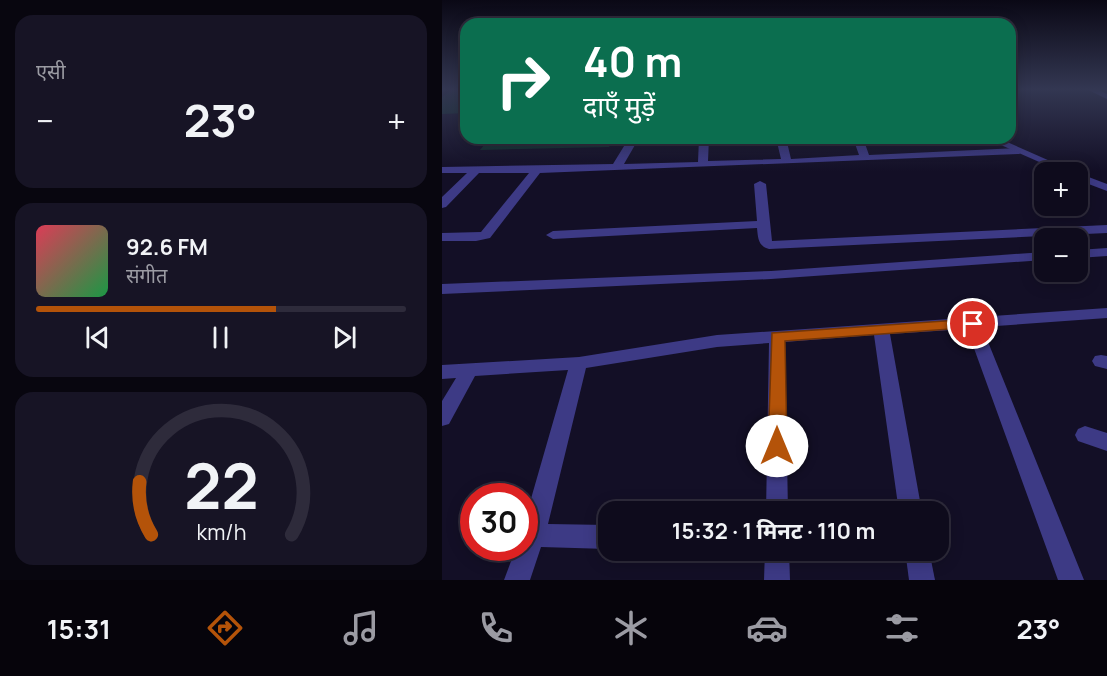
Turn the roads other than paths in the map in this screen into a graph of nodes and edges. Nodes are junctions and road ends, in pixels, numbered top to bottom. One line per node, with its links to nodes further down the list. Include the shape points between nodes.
1 (630, 144): 11 (street)
2 (704, 144): 10 (street)
3 (782, 144): 8 (street)
4 (860, 144): 7 (street)
5 (1003, 144): 6 (street)
6 (1019, 151): 7 (street); 9 (street)
7 (865, 158): 8 (street)
8 (787, 162): 10 (street)
9 (1046, 162)
10 (703, 163): 11 (street)
11 (617, 167): 13 (street)
12 (442, 170): 14 (street)
13 (537, 170): 14 (street); 22 (street, via 485,235)
14 (475, 171): 18 (street)
15 (1088, 180): 17 (street)
16 (760, 184): 19 (street)
17 (1106, 188)
18 (442, 204)
19 (764, 224): 20 (street, via 765,241 772,245); 21 (street)
20 (1106, 230)
21 (553, 234)
22 (442, 237)
23 (1106, 252): 24 (street)
24 (1088, 253)
25 (1034, 257): 26 (street, via 771,275)
26 (442, 289)
27 (1106, 313): 28 (street)
28 (973, 324): 29 (street); 48 (street)
29 (881, 330): 30 (street); 38 (street)
30 (777, 336): 31 (street, via 717,341); 37 (street)
31 (578, 363): 32 (street); 39 (street)
32 (470, 370): 33 (street); 34 (street)
33 (442, 372)
34 (442, 418)
35 (1085, 435): 36 (street)
36 (1106, 442)
37 (777, 501)
38 (909, 501)
39 (538, 516)
40 (538, 535): 41 (street)
41 (598, 537)
42 (524, 561): 45 (street)
43 (777, 561): 46 (street)
44 (919, 561): 47 (street)
45 (517, 580)
46 (777, 580)
47 (922, 580)
48 (1071, 580)

